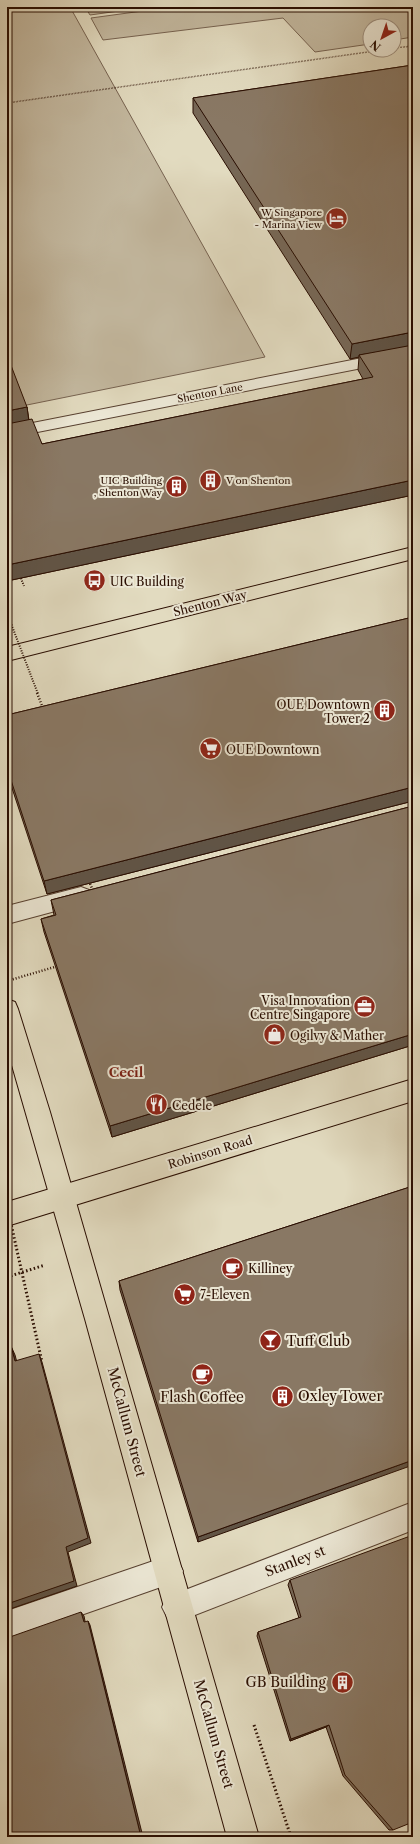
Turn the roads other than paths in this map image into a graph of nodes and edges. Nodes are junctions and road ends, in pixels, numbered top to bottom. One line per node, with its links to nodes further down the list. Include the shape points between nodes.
1 (413, 353): 2 (street, Shenton Lane)
2 (7, 433)
3 (413, 553): 4 (main road, Shenton Way)
4 (7, 654)
5 (94, 887): 6 (street)
6 (7, 915)
7 (7, 1009): 9 (main road, McCallum Street)
8 (413, 1090): 9 (main road, Robinson Road)
9 (64, 1196): 10 (main road, Robinson Road); 12 (main road, McCallum Street)
10 (7, 1214)
11 (413, 1516): 13 (street, Stanley st)
12 (168, 1571): 13 (main road, McCallum Street); 14 (street)
13 (177, 1607): 15 (main road, McCallum Street)
14 (7, 1626)
15 (243, 1837)

